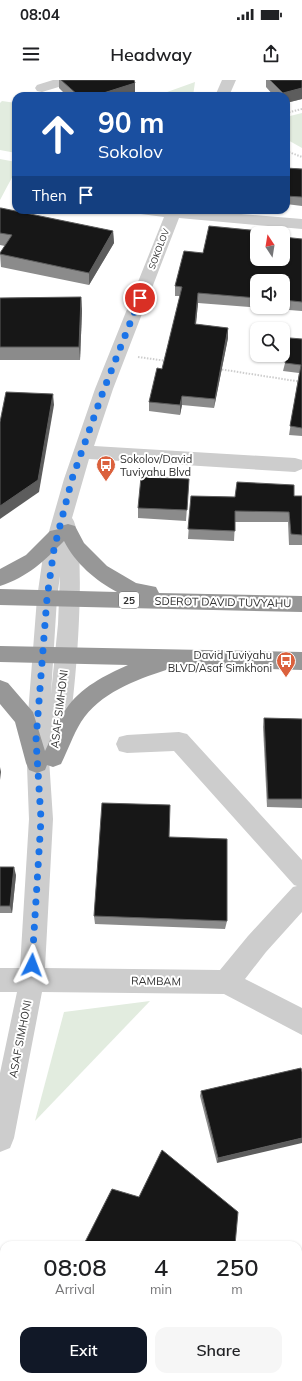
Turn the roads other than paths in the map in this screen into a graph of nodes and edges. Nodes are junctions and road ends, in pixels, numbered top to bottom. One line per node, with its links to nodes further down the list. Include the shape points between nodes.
1 (67, 80): 3 (street)
2 (229, 80): 4 (street)
3 (42, 88)
4 (224, 92)
5 (172, 214): 8 (street, SOKOLOV, via 104,389)
6 (194, 214): 7 (street)
7 (302, 224)
8 (83, 452): 9 (street); 10 (street, SOKOLOV, via 72,479)
9 (295, 465)
10 (63, 527): 11 (highway, via 34,560); 13 (street, SOKOLOV); 14 (street, SOKOLOV, via 71,549); 15 (highway, via 77,548 118,584 132,590)
11 (0, 578)
12 (0, 597): 13 (highway, SDEROT DAVID TUVYAHU / 25)
13 (47, 598): 14 (highway, SDEROT DAVID TUVYAHU / 25); 18 (street, SOKOLOV)
14 (70, 598): 15 (highway, SDEROT DAVID TUVYAHU / 25); 19 (street, ASAF SIMHONI)
15 (187, 602): 16 (highway, SDEROT DAVID TUVYAHU / 25)
16 (302, 604)
17 (0, 654): 18 (highway)
18 (42, 655): 19 (highway); 24 (street, ASAF SIMHONI, via 36,740)
19 (66, 656): 20 (highway); 24 (street, ASAF SIMHONI, via 59,722)
20 (182, 658): 21 (highway); 24 (highway, via 126,674 104,687 77,711)
21 (302, 661)
22 (0, 689): 24 (highway, via 25,718)
23 (127, 744): 25 (street, via 179,741)
24 (45, 760): 28 (street, ASAF SIMHONI)
25 (302, 877)
26 (302, 895): 29 (street)
27 (0, 980): 28 (street, RAMBAM)
28 (32, 980): 29 (street, RAMBAM); 31 (street, ASAF SIMHONI)
29 (226, 982): 30 (street, RAMBAM)
30 (302, 1022)
31 (0, 1138)

